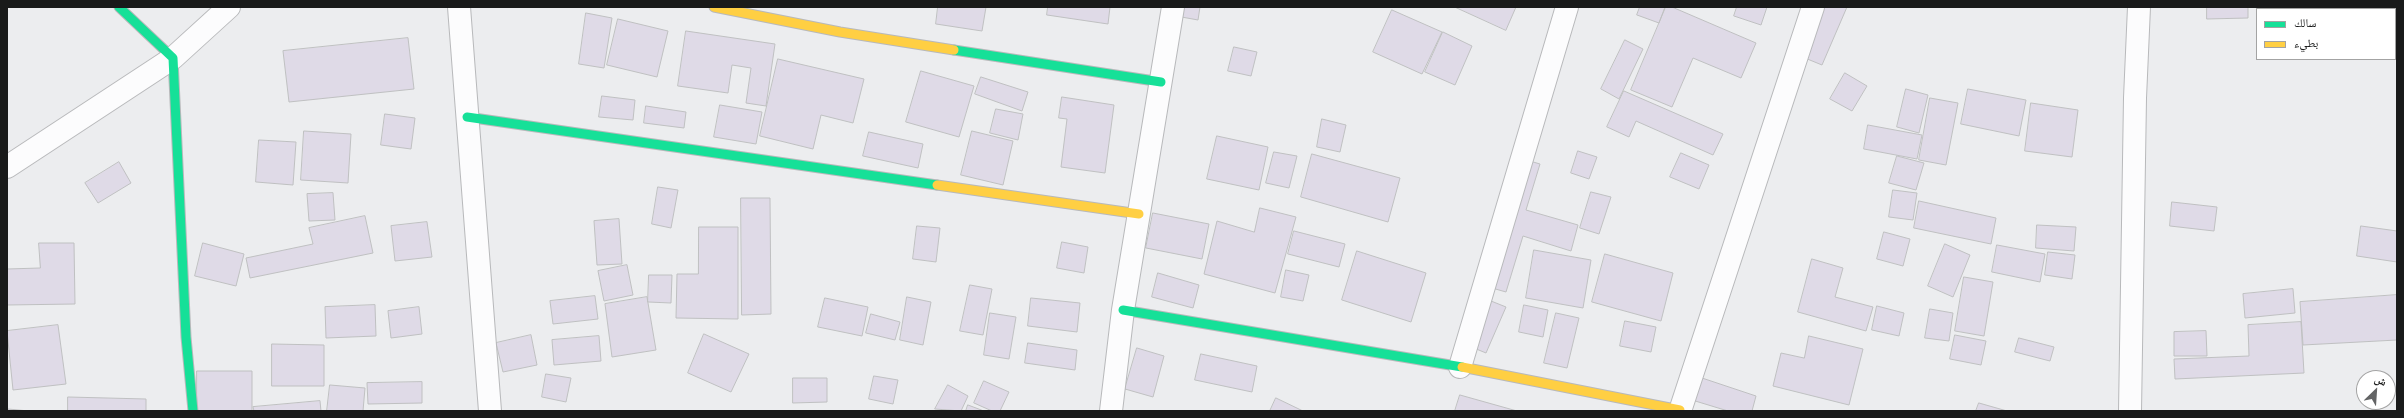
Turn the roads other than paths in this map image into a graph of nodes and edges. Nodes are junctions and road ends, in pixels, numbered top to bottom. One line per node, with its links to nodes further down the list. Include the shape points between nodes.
1 (119, 7): 9 (street)
2 (229, 7): 9 (street)
3 (459, 7): 11 (street)
4 (714, 7): 10 (street, via 840,32)
5 (1173, 7): 10 (street)
6 (1567, 7): 15 (street)
7 (1813, 7): 19 (street)
8 (2139, 7): 20 (street)
9 (173, 58): 12 (street); 16 (street, via 186,337)
10 (1161, 82): 13 (street)
11 (467, 117): 13 (street); 17 (street)
12 (7, 167)
13 (1139, 214): 14 (street)
14 (1123, 310): 15 (street); 18 (street)
15 (1460, 367): 19 (street)
16 (192, 411)
17 (490, 411)
18 (1111, 411)
19 (1680, 411)
20 (2130, 411)

